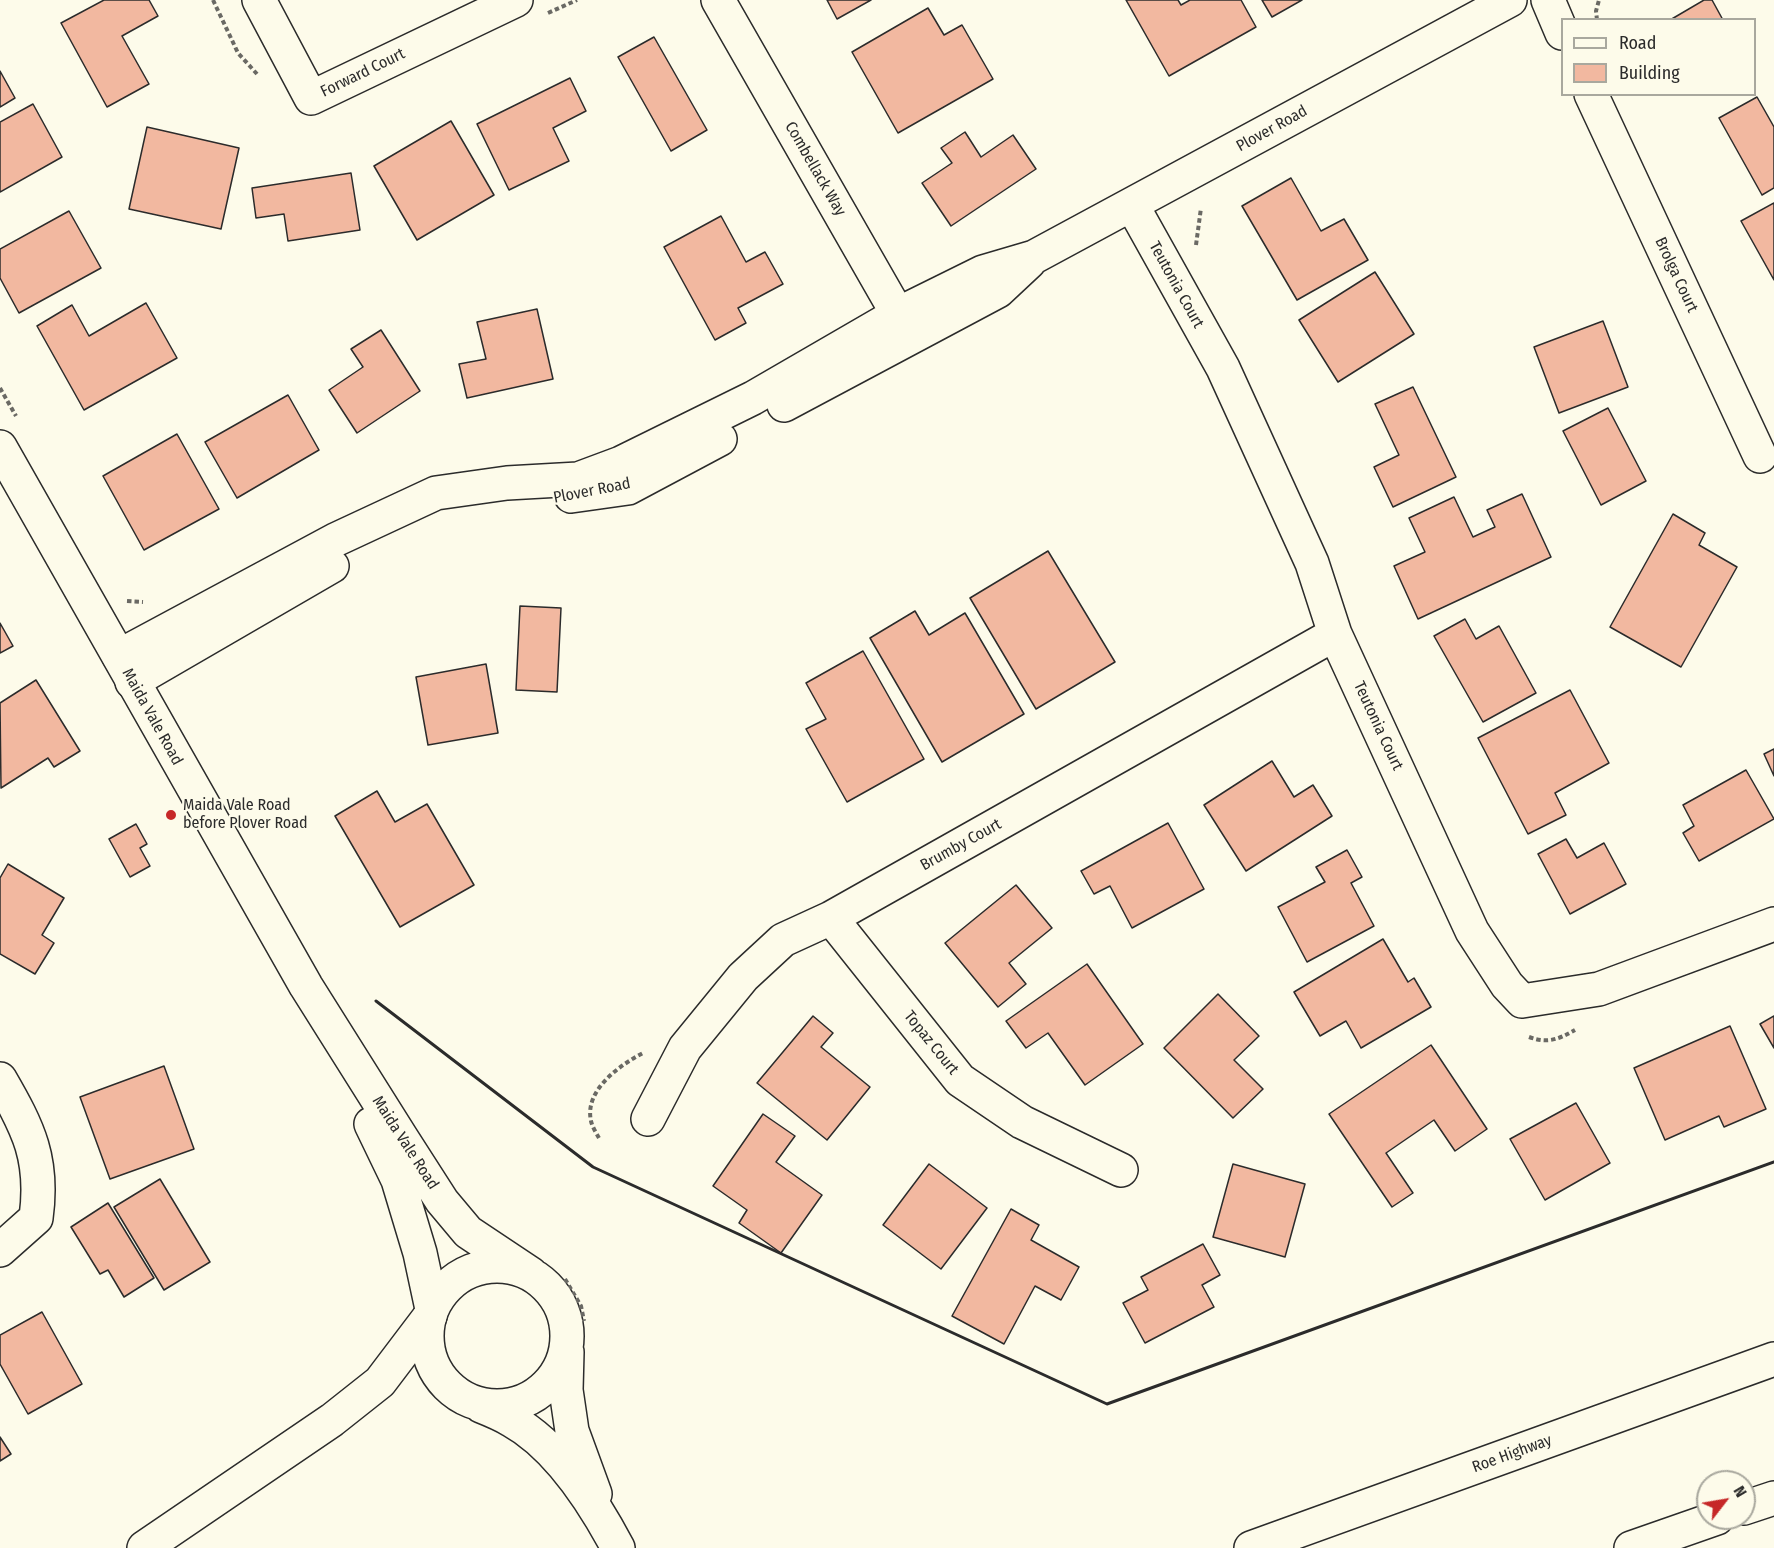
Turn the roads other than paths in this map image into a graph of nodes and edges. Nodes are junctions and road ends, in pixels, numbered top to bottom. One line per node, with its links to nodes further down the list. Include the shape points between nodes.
1 (259, 0): 2 (main road, Forward Court, via 311,98)
2 (516, 0)
3 (718, 0): 9 (main road, Combellack Way)
4 (1510, 0): 8 (main road, Plover Road)
5 (1548, 0): 6 (main road)
6 (1561, 29)
7 (1592, 96): 11 (main road, Brolga Court)
8 (1132, 205): 9 (main road, Plover Road, via 1035,257 983,272); 12 (main road, Teutonia Court, via 1223,368 1312,563)
9 (905, 326): 13 (main road, Plover Road, via 628,488 455,510 375,541)
10 (0, 447): 13 (main road, Maida Vale Road)
11 (1760, 456)
12 (1335, 634): 14 (main road, Brumby Court); 15 (main road, Teutonia Court, via 1472,931 1522,1001 1599,989)
13 (125, 669): 16 (main road, Maida Vale Road)
14 (831, 918): 18 (main road, Brumby Court, via 783,940 743,977 685,1047); 19 (main road, Topaz Court, via 960,1080 1022,1122)
15 (1774, 924)
16 (306, 986): 21 (main road, Maida Vale Road, via 442,1201 468,1232); 22 (main road, Maida Vale Road, via 398,1180 420,1253)
17 (0, 1079): 20 (main road, via 26,1124 37,1158 40,1190 36,1218)
18 (648, 1119)
19 (1121, 1170)
20 (0, 1250)
21 (531, 1274): 22 (main road, via 508,1266 483,1267 460,1276 444,1290); 23 (main road, via 550,1289 563,1310)
22 (431, 1312): 25 (main road, via 427,1330 429,1353 437,1373 452,1390); 30 (main road, via 380,1382 332,1420)
23 (568, 1334): 25 (main road, via 561,1366 553,1380 534,1396 514,1405 492,1407); 29 (main road, via 566,1390 572,1431)
24 (1774, 1359): 31 (main road, Roe Highway)
25 (471, 1401): 29 (main road, via 512,1420 545,1446)
26 (1774, 1498): 27 (main road)
27 (1756, 1505)
28 (1696, 1525): 32 (main road)
29 (612, 1536)
30 (144, 1548)
31 (1251, 1548)
32 (1631, 1548)

